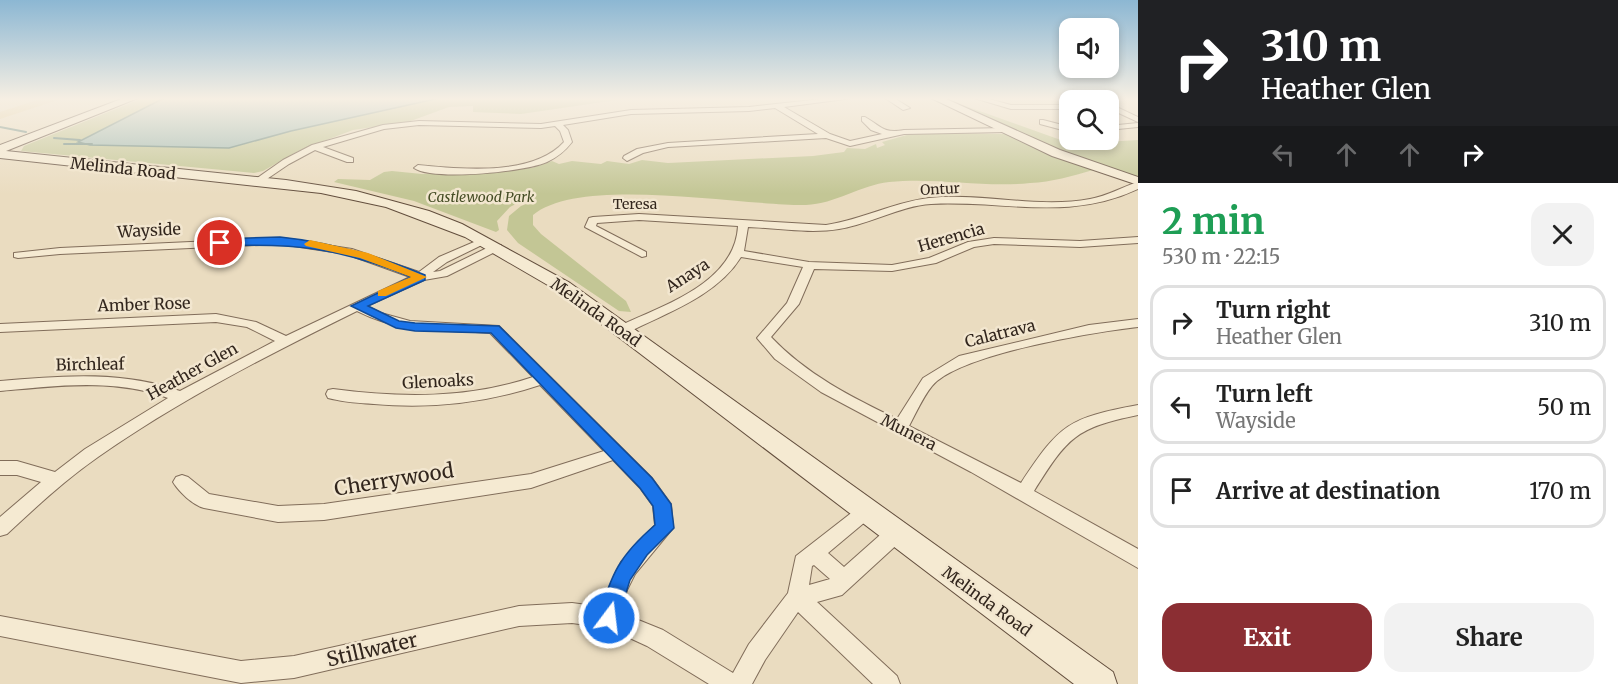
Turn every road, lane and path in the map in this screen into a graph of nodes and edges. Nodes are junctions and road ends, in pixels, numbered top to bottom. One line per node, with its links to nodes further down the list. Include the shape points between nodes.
1 (50, 130): 10 (main road)
2 (375, 130): 9 (street)
3 (564, 130): 14 (street, via 568,142 543,163 445,171)
4 (817, 130): 8 (street)
5 (878, 130): 7 (street)
6 (1006, 130): 7 (street, via 924,130); 16 (main road)
7 (890, 135): 8 (street, via 850,144)
8 (827, 136): 12 (street, via 668,145)
9 (315, 147): 13 (street); 15 (street)
10 (0, 149)
11 (0, 154): 15 (main road, Melinda Road)
12 (627, 158)
13 (350, 160)
14 (418, 168)
15 (258, 181): 19 (main road, Melinda Road, via 372,200 455,226)
16 (1138, 183): 17 (street, Ontur, via 1104,200 1066,204 929,201 837,227)
17 (743, 224): 20 (street); 21 (street, Teresa, via 639,217 592,220 590,227)
18 (1138, 240): 23 (street, Herencia, via 972,244 932,261 892,268)
19 (491, 244): 24 (street, Heather Glen); 24 (street, Heather Glen, via 467,249); 28 (main road, Melinda Road, via 564,287)
20 (738, 253): 23 (street, Herencia); 28 (street, Anaya, via 720,274 686,297)
21 (642, 254)
22 (18, 255): 24 (street, Wayside, via 280,241)
23 (809, 265): 35 (street, Munera, via 789,310 768,329 764,338 772,349 833,392)
24 (435, 269): 25 (street, Heather Glen)
25 (357, 306): 29 (street, Heather Glen); 30 (street, via 396,324 495,328)
26 (1138, 323): 35 (street, Calatrava, via 1089,329 964,359 928,381)
27 (0, 328): 29 (street, Amber Rose, via 216,318 258,326)
28 (622, 330): 41 (main road, Melinda Road)
29 (284, 341): 33 (street, Heather Glen)
30 (542, 379): 32 (street, Glenoaks, via 510,391 463,400 382,402); 36 (street)
31 (0, 386): 33 (street, Birchleaf, via 130,380 156,385)
32 (333, 394)
33 (179, 396): 38 (street, Heather Glen, via 111,437)
34 (1138, 410): 40 (street, via 1076,426 1059,439)
35 (900, 427): 40 (street, Munera)
36 (616, 453): 39 (street, Cherrywood, via 531,481 324,512 278,514 204,501); 48 (street, via 662,504 664,528 640,549 621,576)
37 (0, 468): 38 (street, via 17,468)
38 (56, 479): 42 (street, Heather Glen)
39 (182, 482)
40 (1023, 494): 45 (street, Munera)
41 (866, 512): 43 (main road, Melinda Road); 44 (street)
42 (0, 528)
43 (895, 534): 46 (street); 53 (main road, Melinda Road)
44 (815, 554): 46 (street); 47 (street, via 804,562)
45 (1138, 559)
46 (844, 579): 47 (street, via 835,588)
47 (797, 597): 51 (street, via 757,652); 52 (street)
48 (609, 618): 49 (street, Stillwater, via 572,613 519,616 294,667 241,672); 50 (street, Stillwater, via 654,638)
49 (0, 626)
50 (730, 684)
51 (740, 684)
52 (889, 684)
53 (1101, 684)

